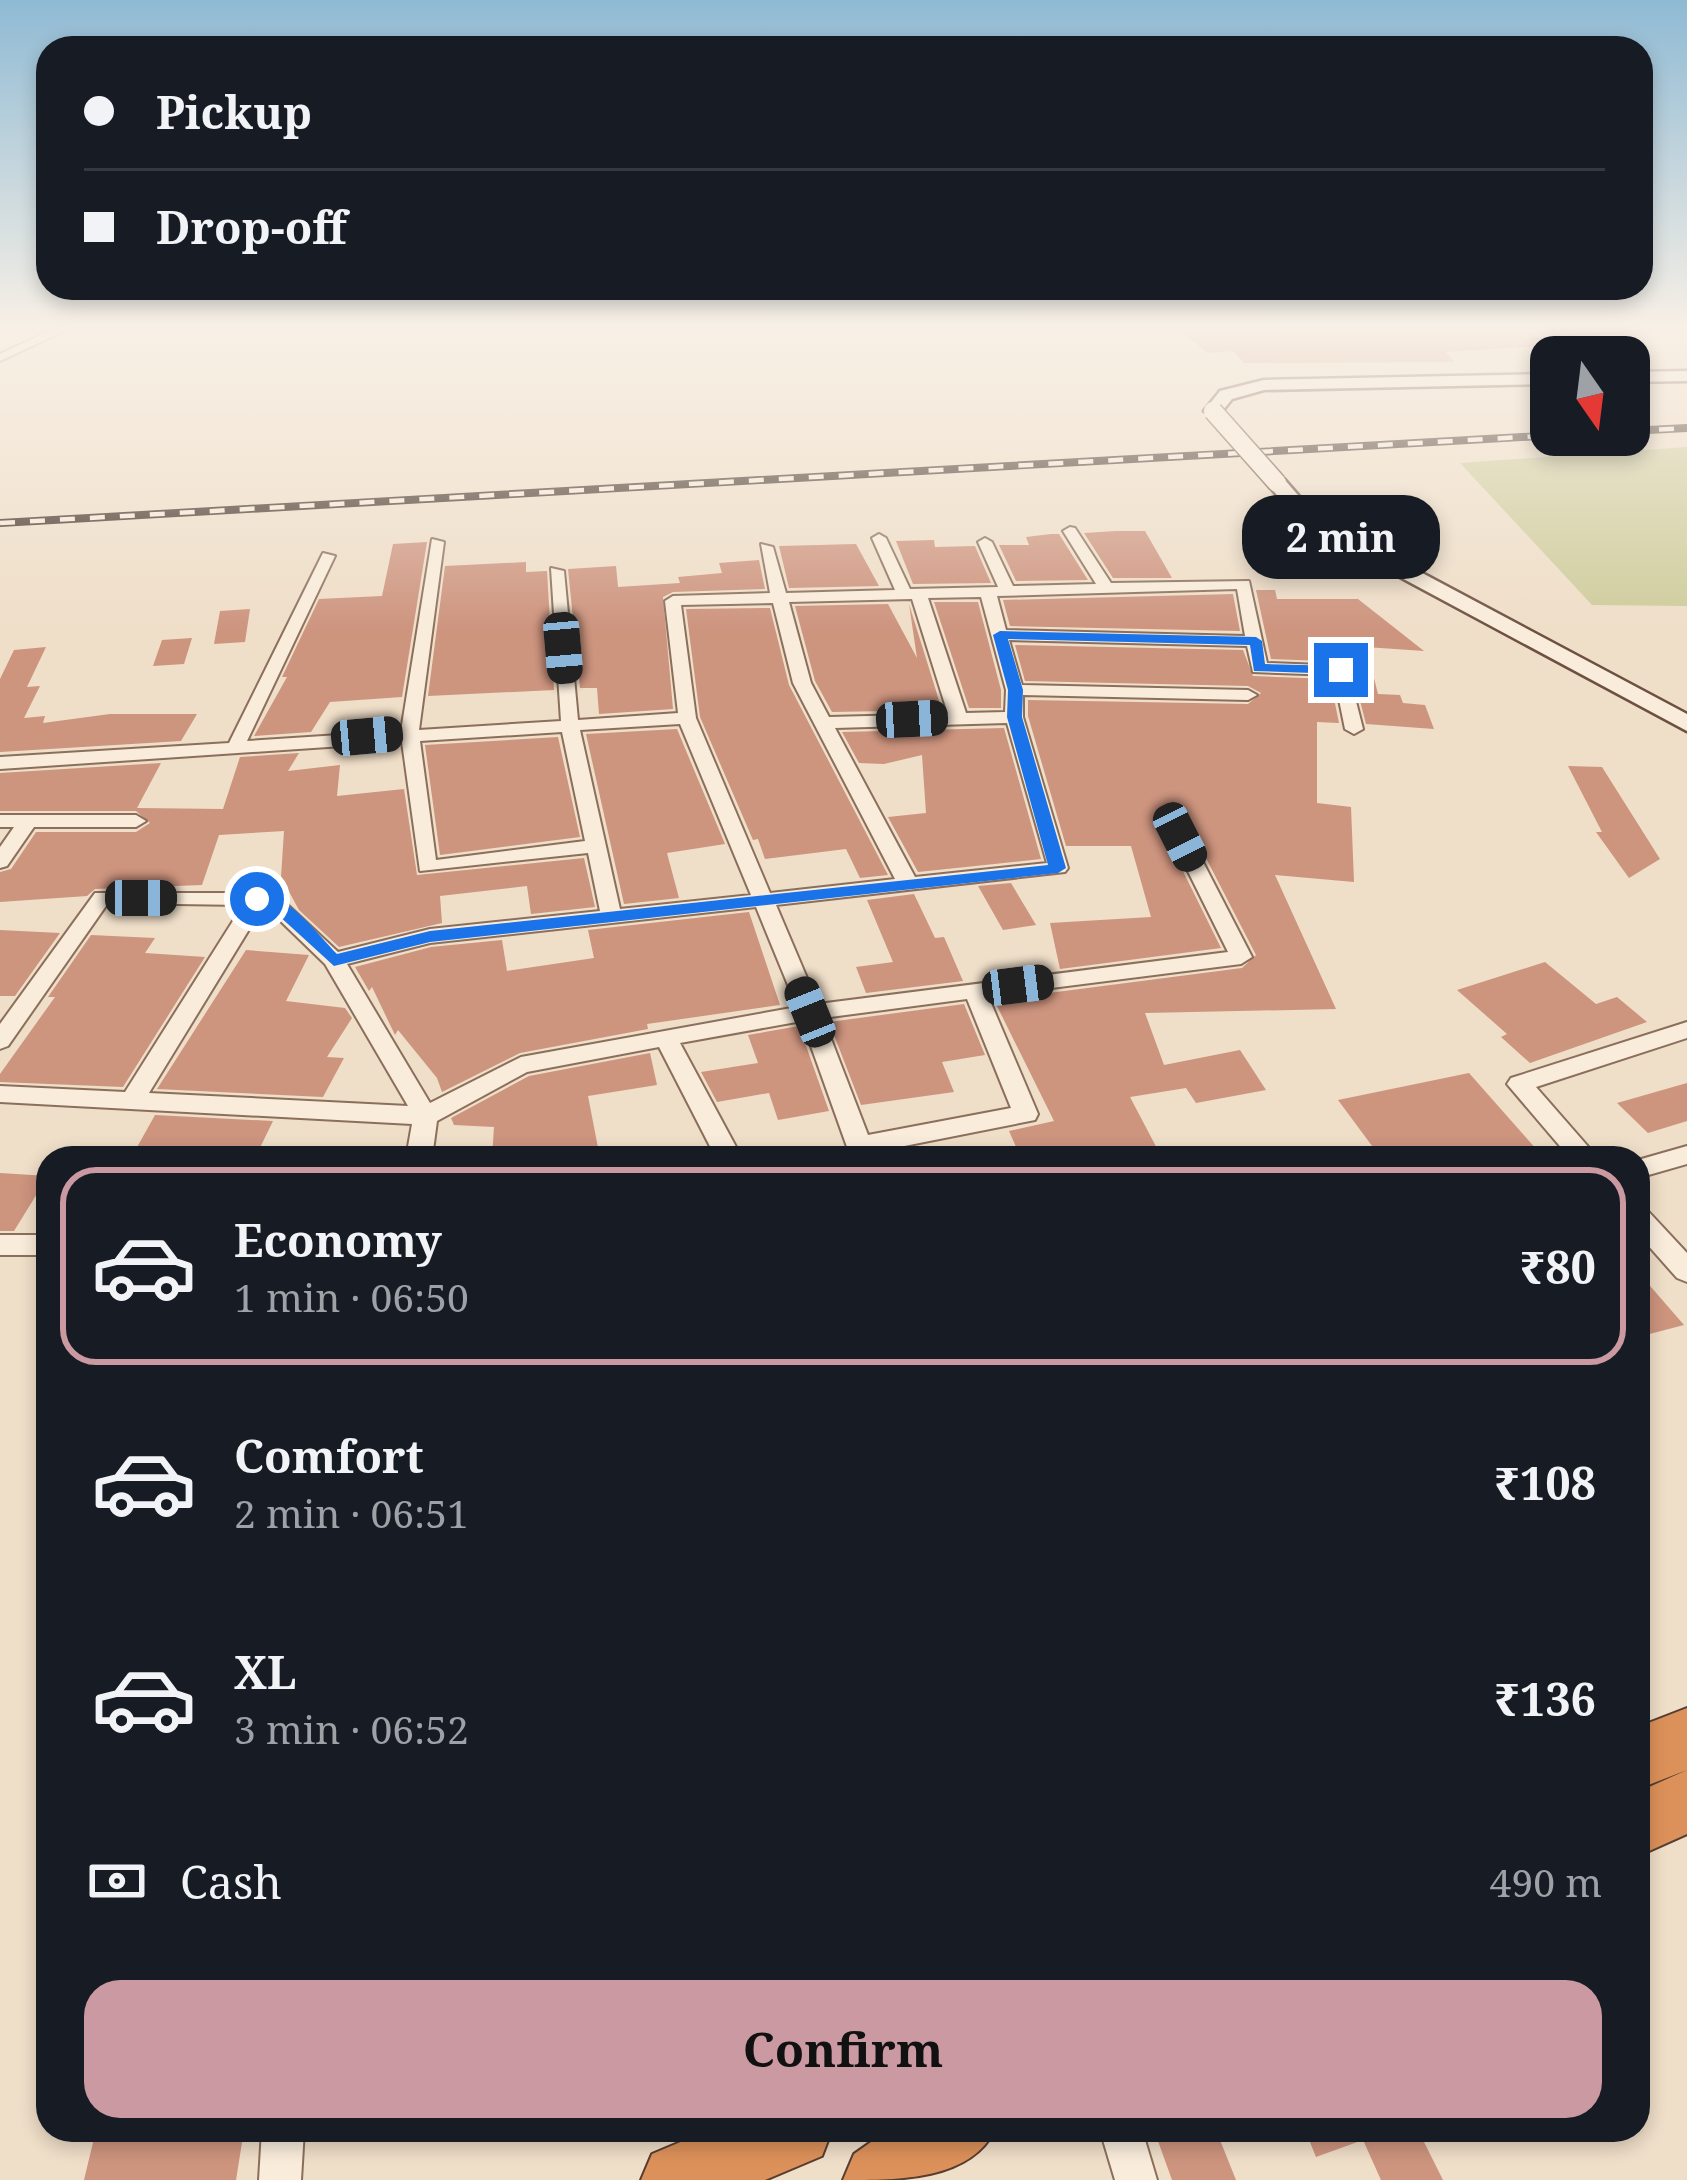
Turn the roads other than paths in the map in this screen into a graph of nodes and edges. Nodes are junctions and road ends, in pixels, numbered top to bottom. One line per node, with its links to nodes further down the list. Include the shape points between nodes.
1 (1229, 429): 21 (main road, bridge, via 1310,520)
2 (1070, 531): 9 (street)
3 (879, 538): 11 (street)
4 (437, 542): 24 (street)
5 (985, 542): 10 (street)
6 (766, 547): 12 (street)
7 (328, 556): 25 (street)
8 (556, 571): 22 (street)
9 (1105, 586): 10 (street); 14 (street, via 1244,584)
10 (997, 590): 11 (street); 13 (street)
11 (911, 592): 12 (street); 17 (street)
12 (778, 596): 19 (street, via 673,601); 20 (street)
13 (1000, 635): 14 (street); 15 (street)
14 (1256, 641): 23 (street, via 1259,668 1341,670)
15 (1016, 690): 16 (street); 18 (street)
16 (1248, 695)
17 (958, 716): 18 (street); 20 (street)
18 (1015, 717): 33 (street, via 1058,868)
19 (687, 718): 22 (street); 35 (street)
20 (821, 723): 33 (street)
21 (1687, 724)
22 (570, 725): 24 (street); 31 (street)
23 (1354, 728)
24 (410, 733): 25 (street); 31 (street, via 427,867)
25 (235, 748): 26 (street)
26 (0, 763)
27 (136, 820): 29 (street)
28 (0, 821): 29 (street)
29 (28, 821): 32 (street)
30 (1180, 837): 38 (street, via 1241,957)
31 (594, 846): 36 (street)
32 (0, 862)
33 (907, 882): 35 (street)
34 (257, 899): 37 (street, via 270,899); 42 (street, via 102,897); 44 (street)
35 (765, 901): 36 (street); 39 (street)
36 (612, 918): 37 (street, via 430,936)
37 (334, 960): 45 (street)
38 (974, 990): 39 (street); 49 (street, via 1026,1114)
39 (810, 1012): 41 (street); 48 (street)
40 (1687, 1030): 50 (street, via 1519,1084)
41 (666, 1038): 45 (street, via 521,1064); 47 (street)
42 (0, 1041)
43 (0, 1094): 44 (street)
44 (132, 1101): 45 (street)
45 (426, 1116): 46 (street)
46 (421, 1146)
47 (722, 1146)
48 (860, 1146)
49 (888, 1146)
50 (1575, 1146)
51 (1687, 1155): 52 (street)
52 (1650, 1166)
53 (1650, 1229): 56 (street)
54 (0, 1245): 55 (street)
55 (36, 1245)
56 (1687, 1271)
57 (1687, 1739): 58 (highway)
58 (1650, 1753)
59 (1687, 1802): 60 (highway)
60 (1650, 1819)
61 (282, 2142): 65 (street)
62 (768, 2142): 66 (highway)
63 (934, 2142): 67 (highway)
64 (1125, 2142): 68 (street)
65 (280, 2180)
66 (678, 2180)
67 (880, 2180)
68 (1136, 2180)

